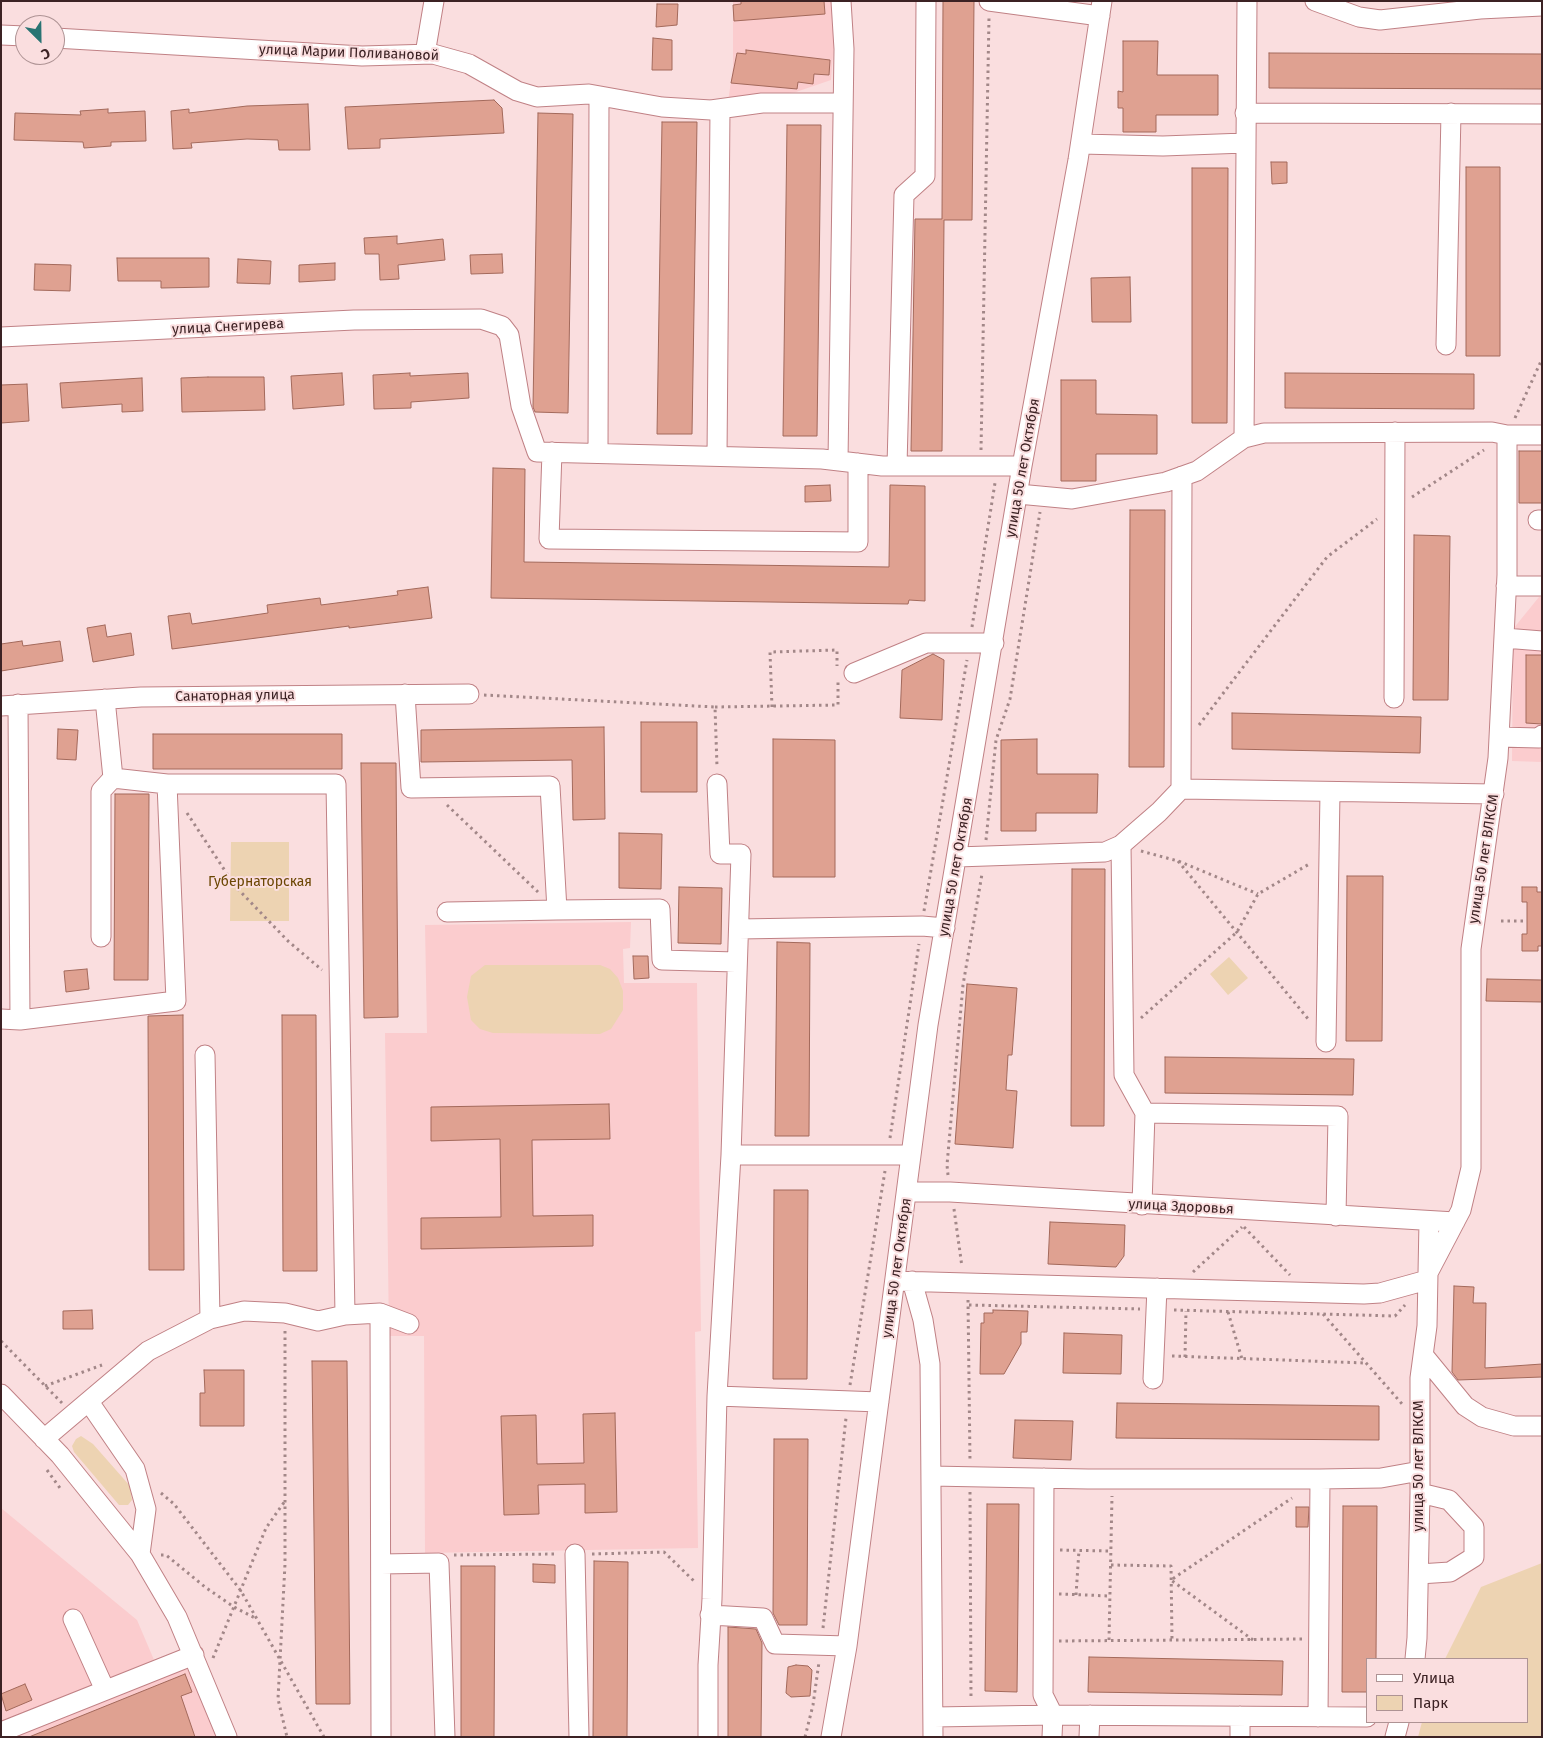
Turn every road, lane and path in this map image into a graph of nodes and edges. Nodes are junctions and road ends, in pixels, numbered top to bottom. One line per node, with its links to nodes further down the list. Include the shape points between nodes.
1 (434, 1): 12 (street)
2 (841, 1): 14 (street, via 844,50)
3 (926, 1): 33 (street, via 925,176 904,195)
4 (989, 1): 8 (street); 35 (path)
5 (1247, 1): 16 (street)
6 (1314, 1): 7 (street, via 1359,17 1380,20)
7 (1542, 6)
8 (1101, 9): 20 (street, улица 50 лет Октября)
9 (1, 34): 10 (street)
10 (15, 35)
11 (65, 39): 12 (street, улица Марии Поливановой, via 362,56)
12 (425, 54): 13 (street, улица Марии Поливановой, via 469,64 517,91 537,97)
13 (599, 96): 15 (street, улица Марии Поливановой, via 662,107); 29 (street)
14 (842, 102): 15 (street, улица Марии Поливановой, via 762,103); 31 (street)
15 (720, 109): 30 (street)
16 (1245, 113): 17 (street); 19 (street)
17 (1451, 113): 18 (street); 22 (street)
18 (1542, 114)
19 (1245, 143): 20 (street); 27 (street)
20 (1081, 144): 34 (street, улица 50 лет Октября)
21 (1, 337): 28 (street, улица Снегирева, via 354,320 481,319 502,326 509,334 521,406 537,452)
22 (1446, 345)
23 (1542, 359): 25 (path)
24 (1395, 432): 25 (street, via 1492,432); 27 (street, via 1264,433); 39 (street)
25 (1507, 435): 26 (street); 39 (path); 40 (street, улица 50 лет ВЛКСМ)
26 (1542, 435)
27 (1244, 438): 36 (street, via 1213,462)
28 (552, 452): 29 (street); 32 (street, via 549,539 858,542)
29 (598, 453): 30 (street)
30 (717, 456): 31 (street)
31 (838, 461): 32 (street)
32 (858, 463): 33 (street)
33 (898, 466): 35 (street)
34 (1022, 466): 35 (street); 37 (street, улица 50 лет Октября)
35 (989, 467): 44 (path)
36 (1182, 476): 38 (street, via 1080,498); 61 (street)
37 (1018, 494): 38 (street); 45 (street, улица 50 лет Октября)
38 (1042, 497): 67 (path, via 1010,699 996,740)
39 (1395, 506): 49 (street); 54 (path, via 1327,557)
40 (1506, 586): 41 (street); 42 (street, улица 50 лет ВЛКСМ)
41 (1542, 586)
42 (1504, 638): 43 (street); 56 (street, улица 50 лет ВЛКСМ)
43 (1542, 641)
44 (970, 643): 45 (street); 46 (street, via 926,643); 75 (path)
45 (994, 643): 68 (street, улица 50 лет Октября)
46 (854, 673)
47 (405, 694): 48 (street, Санаторная улица); 50 (street, Санаторная улица); 60 (street, via 411,788)
48 (469, 694): 52 (path)
49 (1394, 698)
50 (104, 699): 51 (street, Санаторная улица); 57 (street)
51 (10, 705): 83 (street)
52 (715, 707): 53 (path); 59 (path)
53 (772, 707): 53 (path, via 770,652 837,650 838,706)
54 (1198, 726)
55 (1542, 735): 56 (street, via 1539,738)
56 (1499, 737): 63 (street, улица 50 лет ВЛКСМ)
57 (113, 778): 58 (street); 79 (street, via 101,791)
58 (167, 784): 81 (street, via 336,784); 83 (street, via 176,1001)
59 (717, 784): 77 (street, via 720,854 741,854)
60 (429, 787): 71 (path); 71 (street, via 550,786)
61 (1181, 789): 62 (street); 65 (street)
62 (1330, 792): 63 (street); 66 (street)
63 (1494, 794): 98 (street, улица 50 лет ВЛКСМ, via 1471,949 1471,1168 1466,1193)
64 (183, 807): 81 (path, via 235,886 288,941)
65 (1121, 845): 67 (street, via 1105,852); 69 (path); 84 (street)
66 (1329, 852): 70 (path); 85 (street)
67 (984, 856): 68 (street); 92 (path, via 962,985 947,1165)
68 (957, 857): 76 (street, улица 50 лет Октября)
69 (1178, 861): 70 (path); 78 (path)
70 (1258, 894): 78 (path)
71 (556, 910): 72 (street); 80 (street, via 660,909 662,960)
72 (447, 912)
73 (1501, 921): 74 (path)
74 (1527, 922)
75 (922, 926): 76 (street); 77 (street); 89 (path)
76 (945, 928): 90 (street, улица 50 лет Октября)
77 (739, 929): 80 (street)
78 (1237, 932): 84 (path); 85 (path)
79 (101, 937)
80 (736, 962): 88 (street)
81 (341, 986): 109 (street)
82 (1, 1019): 83 (street)
83 (20, 1020)
84 (1124, 1033): 87 (street, via 1124,1075)
85 (1326, 1042)
86 (205, 1055): 110 (street)
87 (1145, 1113): 93 (street); 96 (street, via 1338,1116)
88 (732, 1155): 89 (street); 122 (street)
89 (887, 1155): 90 (street); 123 (path)
90 (911, 1155): 91 (street, улица 50 лет Октября)
91 (907, 1192): 92 (street, улица Здоровья); 101 (street, улица 50 лет Октября)
92 (950, 1192): 93 (street, улица Здоровья); 102 (path)
93 (1142, 1205): 94 (street, улица Здоровья)
94 (1229, 1210): 95 (street, улица Здоровья); 99 (path)
95 (1259, 1212): 96 (street, улица Здоровья); 99 (path)
96 (1336, 1216): 97 (street, улица Здоровья)
97 (1429, 1221): 98 (street, улица Здоровья); 100 (street, улица 50 лет ВЛКСМ)
98 (1454, 1222): 100 (street, улица 50 лет ВЛКСМ)
99 (1244, 1226): 103 (path); 104 (path)
100 (1428, 1277): 104 (street, via 1380,1294); 114 (street, улица 50 лет ВЛКСМ)
101 (903, 1281): 102 (street); 125 (street, улица 50 лет Октября); 132 (street, via 923,1320 930,1364)
102 (965, 1283): 103 (street); 133 (path, via 969,1305)
103 (1165, 1289): 104 (street); 113 (street)
104 (1307, 1293): 117 (path)
105 (1186, 1311): 115 (path)
106 (1228, 1312): 116 (path)
107 (285, 1313): 109 (street, via 318,1321); 110 (street, via 244,1311); 139 (path)
108 (380, 1313): 109 (street); 111 (street); 145 (street)
109 (346, 1315)
110 (210, 1319): 124 (street, via 148,1351)
111 (409, 1324)
112 (1, 1341): 120 (path)
113 (1154, 1356): 115 (path); 119 (street)
114 (1424, 1356): 127 (street, улица 50 лет ВЛКСМ); 128 (street, via 1465,1406 1482,1418 1514,1426)
115 (1185, 1357): 116 (path)
116 (1242, 1359): 117 (path)
117 (1365, 1363): 127 (path)
118 (106, 1364): 120 (path)
119 (1153, 1379)
120 (45, 1386): 126 (path)
121 (1, 1394): 129 (street)
122 (717, 1396): 123 (street); 154 (street)
123 (847, 1400): 125 (street); 162 (path)
124 (89, 1402): 126 (street); 130 (street)
125 (879, 1402): 163 (street, улица 50 лет Октября)
126 (74, 1415): 129 (street)
127 (1419, 1423): 131 (street, улица 50 лет ВЛКСМ)
128 (1542, 1426)
129 (44, 1439): 143 (street)
130 (135, 1470): 143 (street, via 146,1509); 149 (path, via 174,1504)
131 (1420, 1471): 136 (street, via 1381,1478); 137 (street, улица 50 лет ВЛКСМ)
132 (931, 1476): 133 (street); 172 (street)
133 (970, 1477): 134 (street); 170 (path)
134 (1044, 1478): 135 (street); 140 (street)
135 (1113, 1479): 136 (street); 142 (path)
136 (1320, 1479): 157 (street)
137 (1420, 1493): 147 (street, улица 50 лет ВЛКСМ); 147 (street, via 1450,1500 1474,1528 1474,1557 1450,1572)
138 (1295, 1496): 148 (path)
139 (285, 1502): 149 (path, via 266,1528); 164 (path)
140 (1044, 1549): 141 (path); 150 (street)
141 (1079, 1550): 142 (path); 151 (path)
142 (1111, 1550): 146 (path)
143 (140, 1554): 153 (path, via 166,1555); 166 (street, via 177,1617)
144 (575, 1554): 182 (street)
145 (381, 1564): 180 (street); 181 (street, via 439,1564)
146 (1111, 1565): 148 (path, via 1171,1566); 152 (path)
147 (1419, 1574): 165 (street, улица 50 лет ВЛКСМ)
148 (1171, 1580): 159 (path); 160 (path)
149 (241, 1591): 153 (path); 156 (path)
150 (1044, 1593): 151 (path); 161 (street)
151 (1076, 1595): 152 (path)
152 (1110, 1596): 158 (path)
153 (234, 1607): 156 (path); 166 (path, via 212,1660)
154 (710, 1615): 162 (street, via 763,1618 775,1644); 183 (street)
155 (73, 1619): 167 (street)
156 (257, 1619): 164 (path)
157 (1318, 1639): 160 (path); 173 (street)
158 (1109, 1640): 159 (path); 161 (path)
159 (1172, 1640): 160 (path)
160 (1253, 1640)
161 (1044, 1641): 168 (street, via 1044,1695)
162 (822, 1646): 163 (street); 184 (path, via 814,1704)
163 (847, 1646): 185 (street, улица 50 лет Октября)
164 (280, 1658): 178 (path, via 278,1699); 179 (path)
165 (1415, 1658)
166 (197, 1663): 167 (street); 177 (street)
167 (106, 1690): 176 (street)
168 (1053, 1715): 169 (street); 170 (street); 187 (street)
169 (1090, 1715): 171 (street); 188 (street)
170 (970, 1716): 172 (street)
171 (1240, 1716): 173 (street); 189 (street)
172 (934, 1717): 186 (street)
173 (1318, 1717): 174 (street)
174 (1366, 1717)
175 (1398, 1723): 190 (street)
176 (1, 1732)
177 (227, 1737)
178 (287, 1737)
179 (324, 1737)
180 (381, 1737)
181 (445, 1737)
182 (579, 1737)
183 (708, 1737)
184 (805, 1737)
185 (831, 1737)
186 (934, 1737)
187 (1052, 1737)
188 (1089, 1737)
189 (1240, 1737)
190 (1395, 1737)

